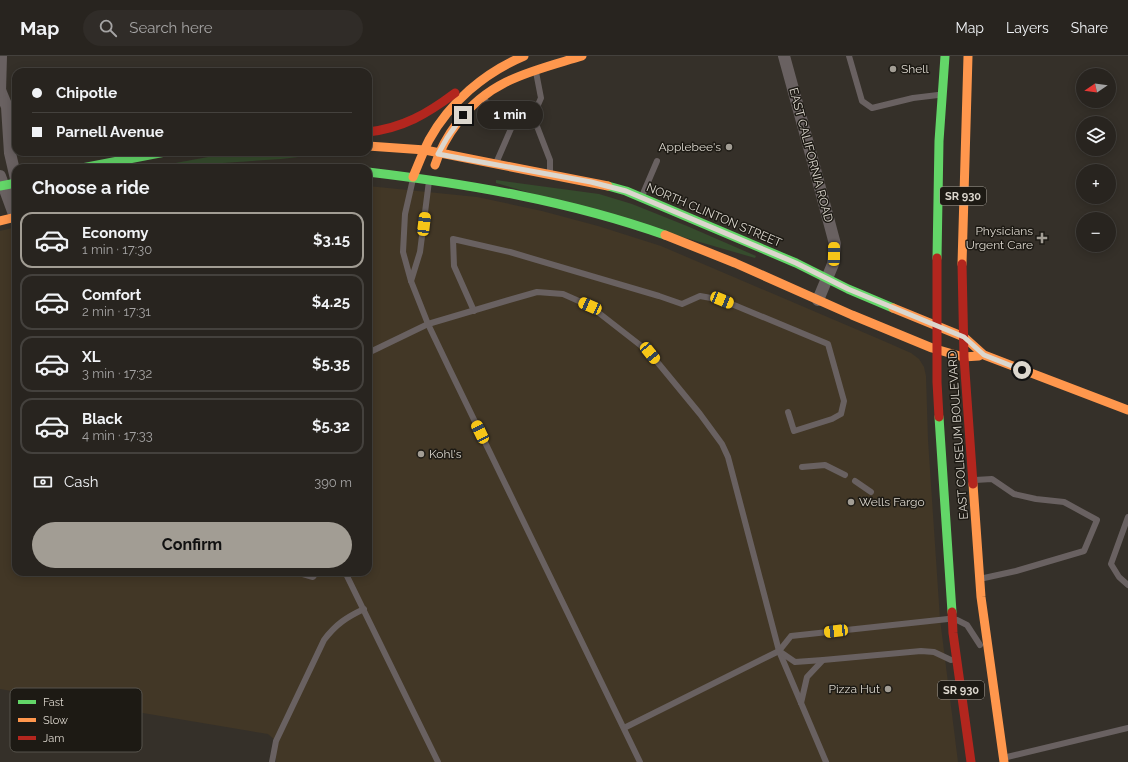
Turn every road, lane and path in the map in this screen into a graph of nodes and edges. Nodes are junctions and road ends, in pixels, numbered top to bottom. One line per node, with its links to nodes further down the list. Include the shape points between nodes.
1 (1, 56): 11 (street)
2 (524, 56): 10 (main road)
3 (784, 56): 35 (street, EAST CALIFORNIA ROAD, via 834,244 834,264)
4 (849, 56): 12 (lane, via 862,101 872,108 913,98)
5 (944, 56): 12 (main road, EAST COLISEUM BOULEVARD / SR 930)
6 (968, 56): 41 (main road, EAST COLISEUM BOULEVARD / SR 930, via 962,248)
7 (575, 57): 8 (main road)
8 (559, 59): 9 (main road)
9 (536, 70): 13 (main road, via 501,84); 14 (lane, via 541,98)
10 (494, 71): 16 (main road, via 472,81 413,121); 18 (main road, via 449,110)
11 (0, 91): 22 (street, via 8,107)
12 (942, 95): 40 (main road, EAST COLISEUM BOULEVARD / SR 930)
13 (482, 97): 15 (lane); 19 (main road, via 463,115)
14 (534, 116): 15 (lane); 26 (lane, via 550,160)
15 (513, 124): 24 (lane)
16 (372, 131)
17 (372, 146): 18 (main road, NORTH CLINTON STREET)
18 (425, 150): 19 (main road, NORTH CLINTON STREET); 27 (main road)
19 (438, 154): 24 (main road, NORTH CLINTON STREET); 28 (main road)
20 (144, 156): 23 (main road)
21 (657, 161): 31 (lane)
22 (13, 164)
23 (103, 164)
24 (496, 164): 26 (main road, NORTH CLINTON STREET)
25 (372, 172): 27 (main road, NORTH CLINTON STREET)
26 (550, 175): 31 (main road, NORTH CLINTON STREET, via 608,186)
27 (413, 177): 28 (main road, NORTH CLINTON STREET); 36 (lane, via 405,214 403,252)
28 (430, 179): 36 (lane, via 420,252); 37 (main road, NORTH CLINTON STREET, via 517,194 616,219 687,244)
29 (1, 183): 30 (main road); 32 (street)
30 (12, 183)
31 (642, 198): 35 (main road, NORTH CLINTON STREET, via 796,263)
32 (12, 209)
33 (12, 219): 34 (main road)
34 (0, 221)
35 (827, 279): 37 (street, EAST CALIFORNIA ROAD); 40 (main road, NORTH CLINTON STREET)
36 (411, 281): 39 (lane)
37 (818, 300): 42 (main road, NORTH CLINTON STREET)
38 (474, 311): 39 (lane); 47 (lane, via 454,266 453,239 510,252 682,304 700,296 722,300 828,344 844,401 841,414 794,431); 59 (lane, via 537,292 563,294 590,306 650,353 700,414 722,444 728,457)
39 (428, 324): 43 (lane); 64 (lane)
40 (936, 325): 41 (main road, NORTH CLINTON STREET); 42 (main road, EAST COLISEUM BOULEVARD / SR 930)
41 (964, 337): 44 (main road, NORTH CLINTON STREET); 45 (main road, EAST COLISEUM BOULEVARD / SR 930)
42 (937, 350): 45 (main road, NORTH CLINTON STREET); 58 (main road, EAST COLISEUM BOULEVARD / SR 930, via 936,382)
43 (372, 351)
44 (984, 355): 45 (main road, NORTH CLINTON STREET); 46 (main road, NORTH CLINTON STREET)
45 (964, 357): 51 (main road, EAST COLISEUM BOULEVARD / SR 930)
46 (1128, 410)
47 (788, 412)
48 (802, 466): 49 (lane, via 825,465)
49 (845, 475)
50 (854, 480): 52 (lane)
51 (972, 480): 55 (main road, EAST COLISEUM BOULEVARD / SR 930); 55 (lane, via 992,479 1014,494 1064,502 1097,520 1084,551 1016,571)
52 (871, 492)
53 (1128, 517): 56 (lane, via 1111,564)
54 (348, 576): 57 (lane)
55 (980, 578): 61 (main road, EAST COLISEUM BOULEVARD / SR 930)
56 (1128, 585)
57 (364, 609): 67 (lane, via 341,621 324,640 276,741); 68 (lane)
58 (952, 618): 59 (lane, via 791,636); 61 (lane, via 967,625); 62 (main road, EAST COLISEUM BOULEVARD / SR 930)
59 (779, 651): 60 (lane, via 795,662); 63 (lane); 64 (lane)
60 (823, 660): 62 (lane, via 921,651 934,652); 63 (lane, via 807,677)
61 (990, 661): 66 (main road, EAST COLISEUM BOULEVARD / SR 930)
62 (957, 663): 71 (main road, EAST COLISEUM BOULEVARD / SR 930)
63 (801, 703): 70 (lane)
64 (624, 728): 69 (lane)
65 (1128, 728): 66 (lane)
66 (1003, 760)
67 (272, 762)
68 (438, 762)
69 (640, 762)
70 (826, 762)
71 (971, 762)

